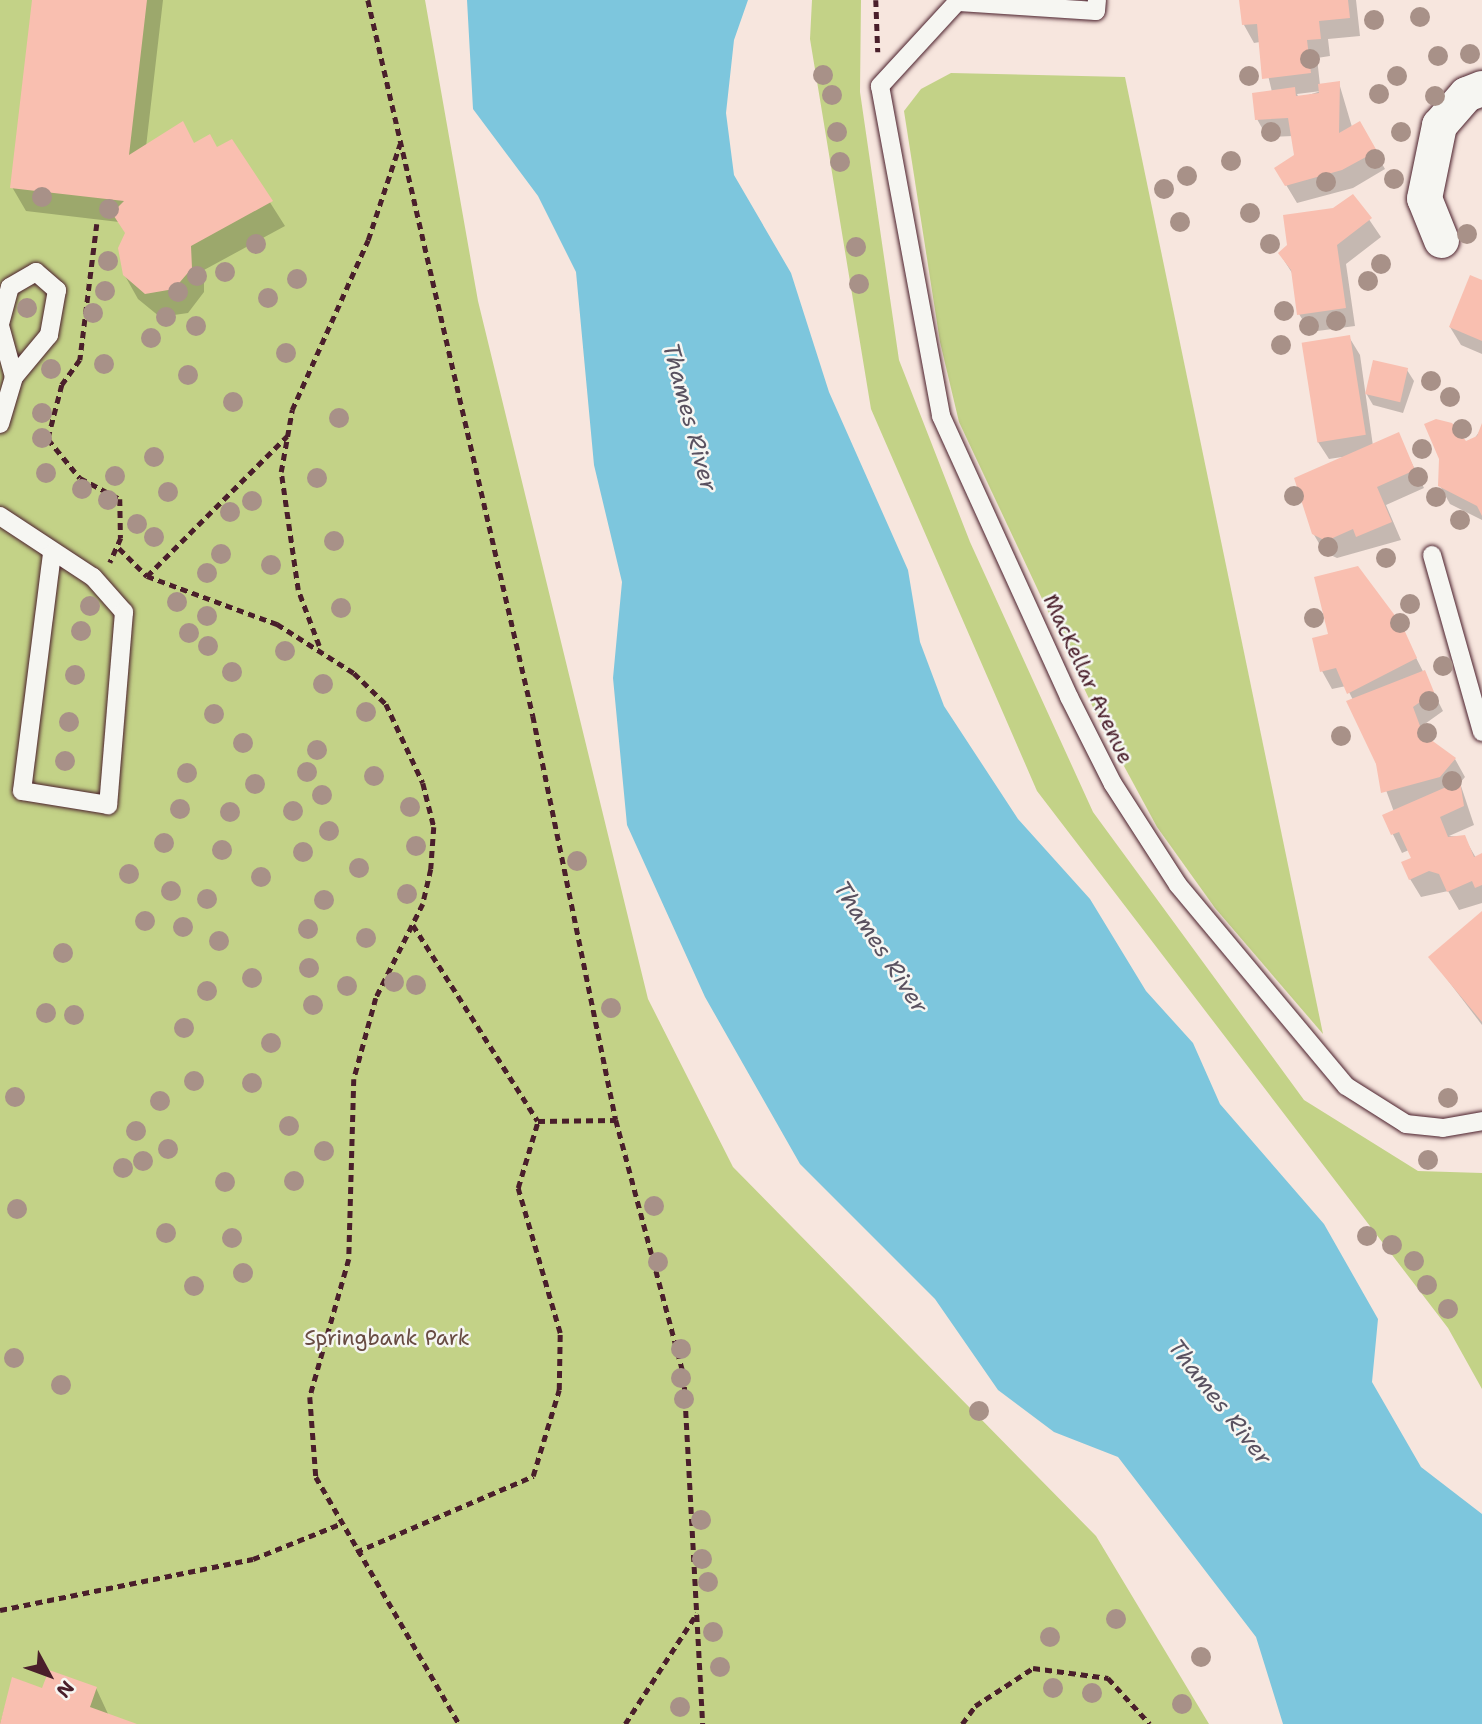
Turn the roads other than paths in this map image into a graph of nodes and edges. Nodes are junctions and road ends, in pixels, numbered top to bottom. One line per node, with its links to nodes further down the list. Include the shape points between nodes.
1 (1097, 0): 2 (lane, via 1096,11)
2 (959, 1): 12 (lane, MacKellar Avenue, via 880,86 941,416 1113,785 1178,885 1346,1086 1406,1124 1443,1128)
3 (1482, 88): 4 (street, via 1466,94 1439,125 1424,198)
4 (1441, 240)
5 (0, 325): 6 (lane); 6 (lane, via 10,287 36,272 57,290 49,335)
6 (14, 377): 7 (lane)
7 (0, 424)
8 (0, 516): 9 (lane)
9 (52, 554): 9 (lane, via 22,791 108,805 124,612 98,583)
10 (1432, 555): 11 (lane)
11 (1482, 732)
12 (1482, 1121)

